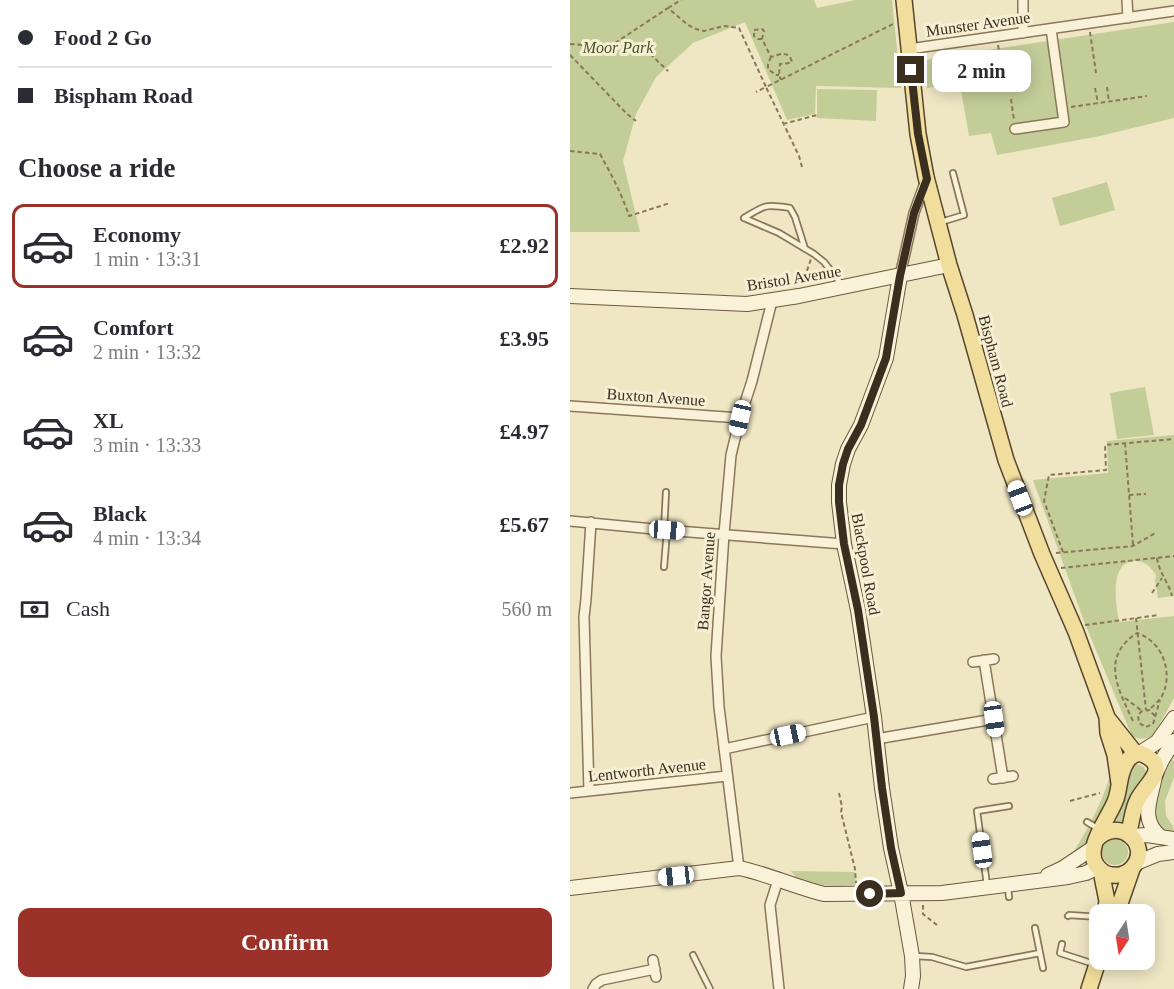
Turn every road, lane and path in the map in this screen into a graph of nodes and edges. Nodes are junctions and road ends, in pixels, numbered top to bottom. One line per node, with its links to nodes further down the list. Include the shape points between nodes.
1 (681, 0): 5 (path)
2 (904, 0): 8 (main road, Bispham Road)
3 (1023, 0): 11 (street)
4 (1127, 0): 7 (street)
5 (668, 9): 14 (path); 24 (path, via 696,29 739,28)
6 (1174, 11): 7 (street, Munster Avenue)
7 (1128, 18): 9 (street, Munster Avenue)
8 (906, 19): 16 (main road, Bispham Road); 22 (path)
9 (1088, 24): 10 (street, Munster Avenue); 20 (path)
10 (1051, 29): 11 (street, Munster Avenue); 32 (street, Munster Avenue)
11 (1023, 33): 12 (street, Munster Avenue)
12 (997, 37): 16 (street, Munster Avenue); 23 (path)
13 (762, 39): 18 (path)
14 (615, 43): 15 (path); 19 (path, via 647,51)
15 (570, 44)
16 (909, 49): 40 (main road, Bispham Road)
17 (570, 55): 34 (path)
18 (771, 57): 21 (path, via 768,69); 21 (path, via 784,53 791,58 792,62 780,64)
19 (668, 71)
20 (1096, 73)
21 (779, 75): 22 (path)
22 (781, 80): 24 (path)
23 (1004, 82)
24 (766, 87): 27 (path); 35 (path)
25 (1107, 87): 30 (path)
26 (1095, 88): 31 (path)
27 (756, 92)
28 (1146, 96): 30 (path)
29 (1011, 99): 36 (path)
30 (1109, 102): 31 (path)
31 (1098, 104): 32 (path)
32 (1062, 109): 36 (street, via 1064,122)
33 (817, 116): 35 (path)
34 (636, 121)
35 (783, 124): 38 (path)
36 (1015, 129)
37 (570, 152): 41 (path, via 600,154 629,216)
38 (802, 167)
39 (953, 173): 42 (lane, via 964,215)
40 (927, 179): 42 (main road, Bispham Road); 46 (street, Blackpool Road, via 914,213)
41 (670, 203)
42 (938, 222): 45 (main road, Bispham Road)
43 (805, 249): 43 (lane, via 779,233 744,218 762,206 790,208); 44 (lane)
44 (814, 254): 47 (lane); 49 (path)
45 (949, 265): 46 (street, Bristol Avenue); 66 (main road, Bispham Road, via 1006,460)
46 (900, 276): 47 (street, Bristol Avenue); 63 (street, Blackpool Road, via 886,358 843,464 839,502)
47 (844, 287): 49 (street, Bristol Avenue)
48 (570, 296): 50 (street, Bristol Avenue, via 747,304)
49 (798, 296): 50 (street, Bristol Avenue)
50 (772, 301): 52 (street, Bangor Avenue)
51 (570, 406): 52 (street, Buxton Avenue)
52 (740, 418): 62 (street, Bangor Avenue, via 731,456)
53 (1174, 439): 54 (path)
54 (1125, 443): 57 (path); 65 (path, via 1105,446 1106,470 1049,475 1044,501)
55 (666, 492): 60 (lane)
56 (1146, 494): 57 (path)
57 (1129, 495): 64 (path)
58 (570, 520): 59 (street)
59 (591, 522): 60 (street); 96 (street, via 584,617)
60 (665, 530): 62 (street); 69 (lane)
61 (1157, 532): 64 (path)
62 (724, 534): 63 (street); 90 (street, Bangor Avenue, via 716,656)
63 (844, 544): 83 (street, Blackpool Road)
64 (1133, 546): 65 (path)
65 (1063, 552): 66 (path)
66 (1042, 554): 70 (main road, Bispham Road)
67 (1174, 556): 68 (path)
68 (1156, 557): 70 (path); 71 (path)
69 (664, 567)
70 (1049, 569): 76 (main road, Bispham Road)
71 (1162, 577): 72 (path); 73 (path)
72 (1152, 593)
73 (1172, 596)
74 (1159, 615): 75 (path)
75 (1136, 618): 76 (path); 77 (path)
76 (1073, 626): 84 (main road, Bispham Road)
77 (1137, 633): 79 (path, via 1122,646 1115,662 1115,678); 80 (path, via 1150,639 1165,659 1167,677); 81 (path)
78 (973, 662): 86 (street, via 989,660)
79 (1123, 696): 81 (path); 87 (path, via 1133,721)
80 (1161, 698): 81 (path); 82 (path)
81 (1146, 710): 82 (path); 87 (path, via 1138,715)
82 (1155, 716): 87 (path, via 1148,727)
83 (874, 717): 88 (street, Blackpool Road); 90 (street)
84 (1107, 717): 91 (main road, Bispham Road); 95 (main road, Bispham Road)
85 (1174, 718): 91 (street, via 1157,742)
86 (994, 719): 88 (street); 94 (street, via 1008,777)
87 (1138, 720)
88 (876, 739): 114 (street, Blackpool Road)
89 (1174, 743): 92 (street)
90 (724, 749): 93 (street, Bangor Avenue)
91 (1138, 753): 92 (main road, Bispham Road, via 1153,760); 95 (main road, via 1126,762)
92 (1156, 775): 103 (main road, via 1139,796); 105 (street, via 1148,819 1153,830)
93 (727, 776): 96 (street, Lentworth Avenue); 108 (street, Bangor Avenue)
94 (993, 779)
95 (1119, 783): 104 (main road)
96 (589, 791): 97 (street, Lentworth Avenue)
97 (570, 793)
98 (839, 793): 116 (path, via 855,869)
99 (1100, 793): 100 (path)
100 (1070, 801)
101 (1009, 806): 113 (lane, via 977,811)
102 (1087, 822): 104 (lane)
103 (1130, 835): 104 (main road, via 1118,830); 105 (street); 107 (main road, via 1138,846)
104 (1098, 838): 109 (main road, via 1093,858); 111 (street, via 1064,868)
105 (1168, 838)
106 (1174, 852): 107 (street, via 1158,854)
107 (1134, 866): 109 (main road, via 1117,876); 118 (main road)
108 (739, 868): 110 (street); 112 (street)
109 (1099, 869): 111 (street); 117 (main road)
110 (778, 880): 116 (street, via 824,894); 137 (street, via 770,905)
111 (1035, 880): 113 (street, via 1008,891)
112 (570, 888)
113 (987, 888): 115 (street)
114 (901, 893): 115 (street); 116 (street); 129 (street, Blackpool Road)
115 (923, 893): 121 (path, via 923,914)
116 (856, 894)
117 (1107, 904)
118 (1120, 904)
119 (1068, 916): 120 (lane)
120 (1089, 918)
121 (937, 925)
122 (1035, 928): 126 (lane)
123 (1062, 944): 128 (lane, via 1060,953)
124 (1069, 946): 128 (lane)
125 (1076, 948): 130 (lane)
126 (1040, 953): 129 (lane, via 966,967 932,957); 132 (lane)
127 (693, 955): 136 (lane)
128 (1067, 955): 130 (lane)
129 (912, 956): 138 (street, Blackpool Road)
130 (1074, 957): 131 (lane)
131 (1089, 959)
132 (1043, 968)
133 (655, 969): 135 (street, via 602,980)
134 (1095, 970): 139 (main road)
135 (593, 989)
136 (710, 989)
137 (778, 989)
138 (911, 989)
139 (1089, 989)

